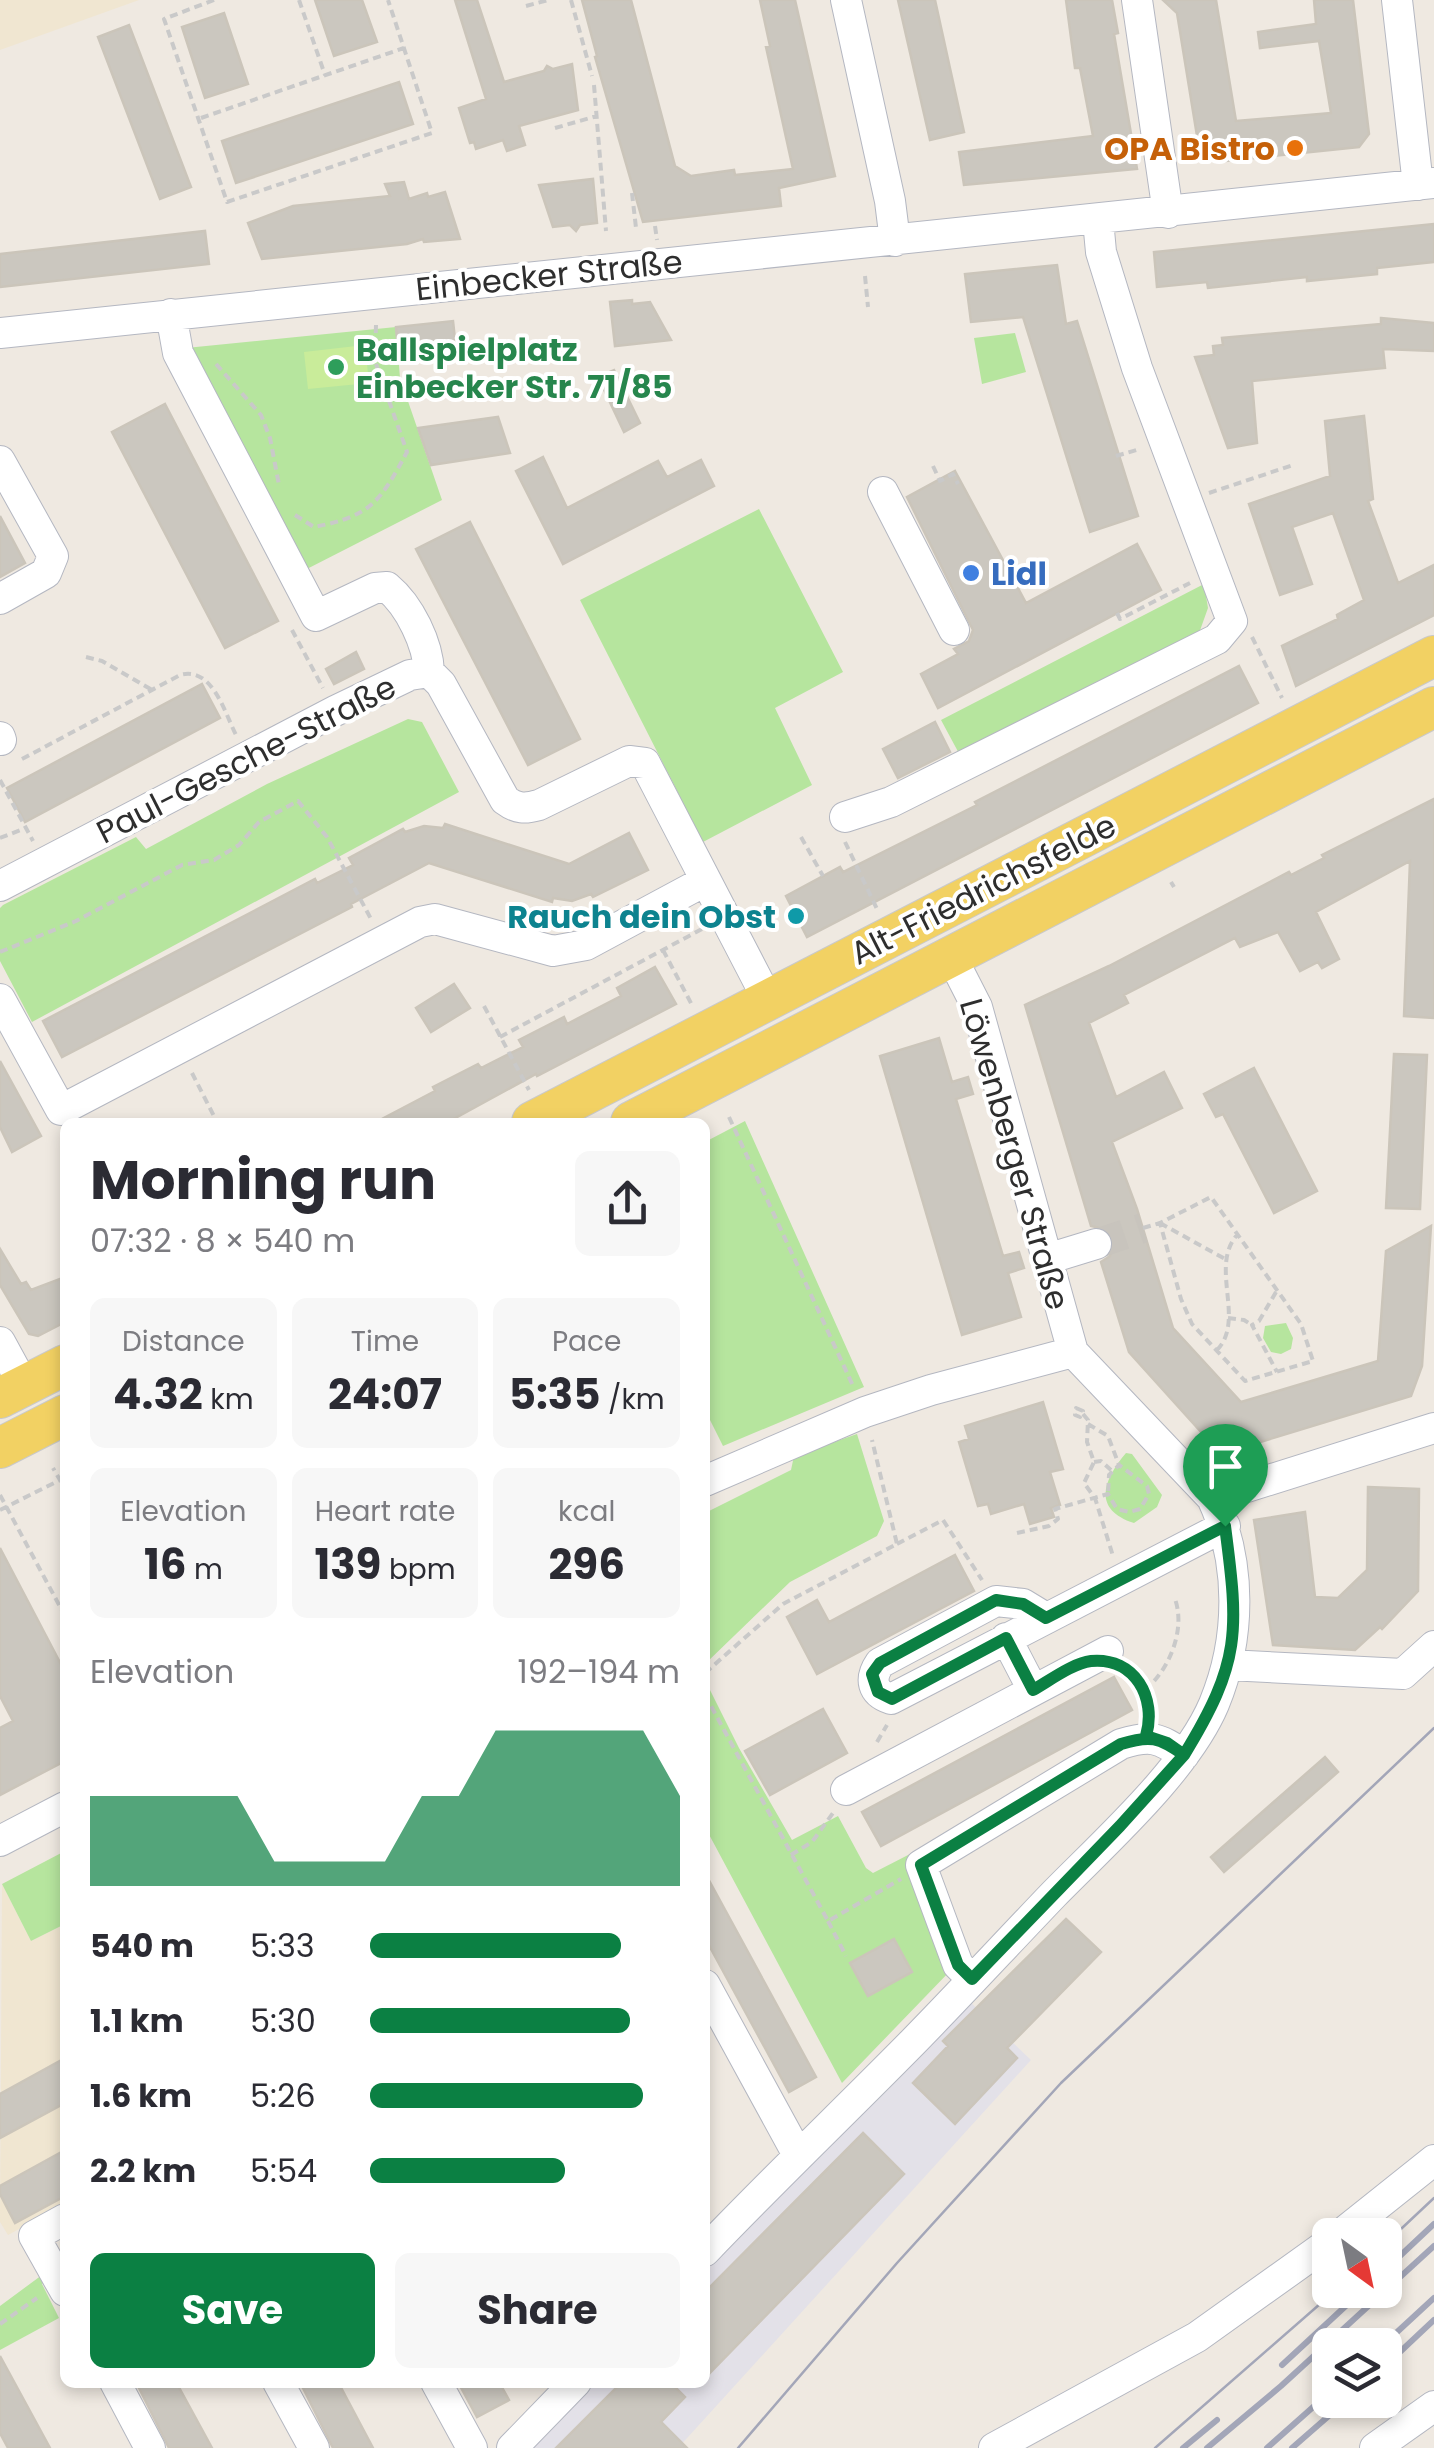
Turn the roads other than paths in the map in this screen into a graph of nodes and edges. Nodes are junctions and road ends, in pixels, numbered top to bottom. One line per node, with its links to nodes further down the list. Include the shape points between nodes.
1 (846, 0): 7 (street)
2 (1136, 0): 5 (street)
3 (1397, 0): 4 (street)
4 (1426, 184): 5 (street, Einbecker Straße)
5 (1168, 212): 6 (street, Einbecker Straße)
6 (1098, 220): 7 (street, Einbecker Straße); 17 (street, via 1101,252 1138,368 1232,621 1217,639 891,802)
7 (895, 241): 8 (street, Einbecker Straße)
8 (171, 314): 9 (street, Einbecker Straße); 15 (street, via 178,354 304,623 387,587 428,653)
9 (0, 333)
10 (0, 461): 12 (street, via 53,556 46,573)
11 (882, 492): 13 (street)
12 (0, 599)
13 (954, 630)
14 (1434, 656): 21 (main road, Alt-Friedrichsfelde)
15 (429, 672): 18 (street, Paul-Gesche-Straße, via 514,806 539,805 629,761 646,763); 19 (street, Paul-Gesche-Straße, via 410,674)
16 (1424, 720): 20 (main road, Alt-Friedrichsfelde)
17 (845, 817)
18 (705, 881): 21 (street, Paul-Gesche-Straße); 22 (street, via 586,945 553,951 435,919 420,922 61,1110)
19 (0, 886)
20 (952, 958): 24 (main road, Alt-Friedrichsfelde); 26 (street, Löwenberger Straße, via 977,1007)
21 (768, 1000): 23 (main road, Alt-Friedrichsfelde)
22 (13, 1003)
23 (531, 1107)
24 (639, 1118)
25 (1096, 1244): 26 (street)
26 (1047, 1259): 28 (street, Löwenberger Straße)
27 (0, 1342): 30 (street)
28 (1073, 1352): 34 (street, via 866,1412); 35 (street)
29 (60, 1368): 30 (main road)
30 (12, 1392)
31 (60, 1418): 33 (main road)
32 (1434, 1428): 35 (street)
33 (0, 1448)
34 (710, 1479)
35 (1212, 1498): 36 (street)
36 (1225, 1526): 37 (street); 41 (street, via 1235,1601)
37 (1046, 1618): 38 (street); 38 (street, via 1023,1604 996,1600 880,1663 873,1683 892,1699)
38 (1006, 1638): 42 (street)
39 (1434, 1646): 41 (street, via 1403,1674)
40 (1098, 1656): 42 (street)
41 (1228, 1666): 43 (street)
42 (1033, 1690): 44 (street)
43 (1184, 1755): 47 (street); 47 (street, via 1146,1736 1121,1744 921,1865 958,1965)
44 (846, 1790)
45 (60, 1810): 46 (street)
46 (0, 1840)
47 (972, 1979): 49 (street)
48 (710, 1994): 49 (street)
49 (798, 2155): 53 (street)
50 (1434, 2160): 51 (street)
51 (1361, 2218)
52 (60, 2222): 55 (street, via 34,2236)
53 (710, 2246)
54 (1312, 2255): 65 (street, via 1197,2336)
55 (60, 2282)
56 (117, 2388): 61 (street)
57 (281, 2388): 62 (street)
58 (439, 2388): 63 (street)
59 (570, 2388): 64 (street)
60 (1434, 2406): 66 (street)
61 (150, 2448)
62 (314, 2448)
63 (472, 2448)
64 (512, 2448)
65 (994, 2448)
66 (1374, 2448)

